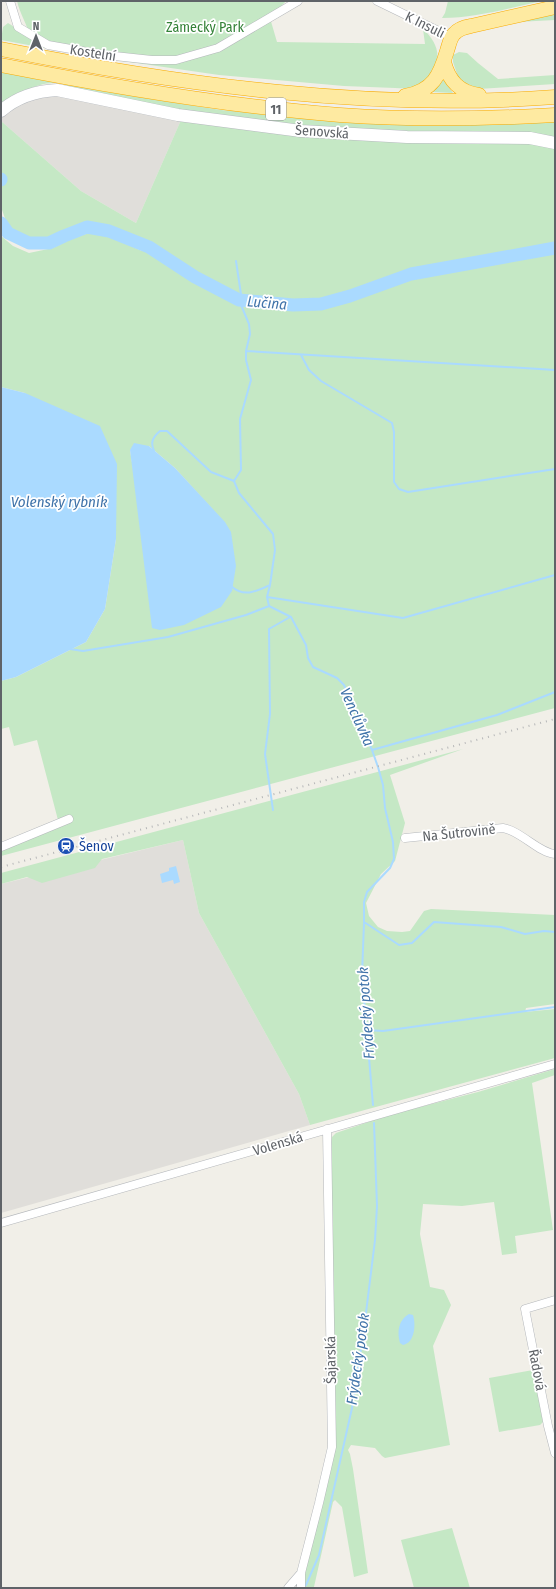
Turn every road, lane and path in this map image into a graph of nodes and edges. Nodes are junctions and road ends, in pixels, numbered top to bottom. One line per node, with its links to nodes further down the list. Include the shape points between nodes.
1 (10, 1): 2 (street, Kostelní, via 18,27 48,45 152,60 176,60 218,48)
2 (298, 1)
3 (377, 1): 5 (street, K Insuli)
4 (555, 7): 5 (highway, via 471,26 459,30)
5 (451, 37): 7 (highway)
6 (1, 49): 10 (highway, 11, via 190,81 294,93)
7 (444, 62): 10 (highway, via 435,80 421,91 403,96); 11 (highway, via 451,80 465,91 481,95 506,95)
8 (1, 65): 13 (highway, 11, via 107,85 238,105 293,110 387,117)
9 (555, 97): 11 (highway, 11)
10 (371, 98): 11 (highway, 11)
11 (519, 99)
12 (1, 111): 14 (main road, Šenovská, via 21,98 42,90 57,90 178,115 301,131 407,137 522,138)
13 (555, 115)
14 (555, 143)
15 (69, 819): 17 (street)
16 (405, 838): 18 (street, Na Šutrovině, via 503,828)
17 (1, 847)
18 (555, 854)
19 (555, 1064): 20 (street, Volenská)
20 (327, 1129): 21 (street, Volenská); 24 (street, Šajarská, via 332,1447)
21 (1, 1223)
22 (555, 1300): 23 (street, Řadová, via 525,1309)
23 (555, 1453)
24 (301, 1573): 25 (street, Šajarská); 26 (street)
25 (301, 1587)
26 (288, 1588)

